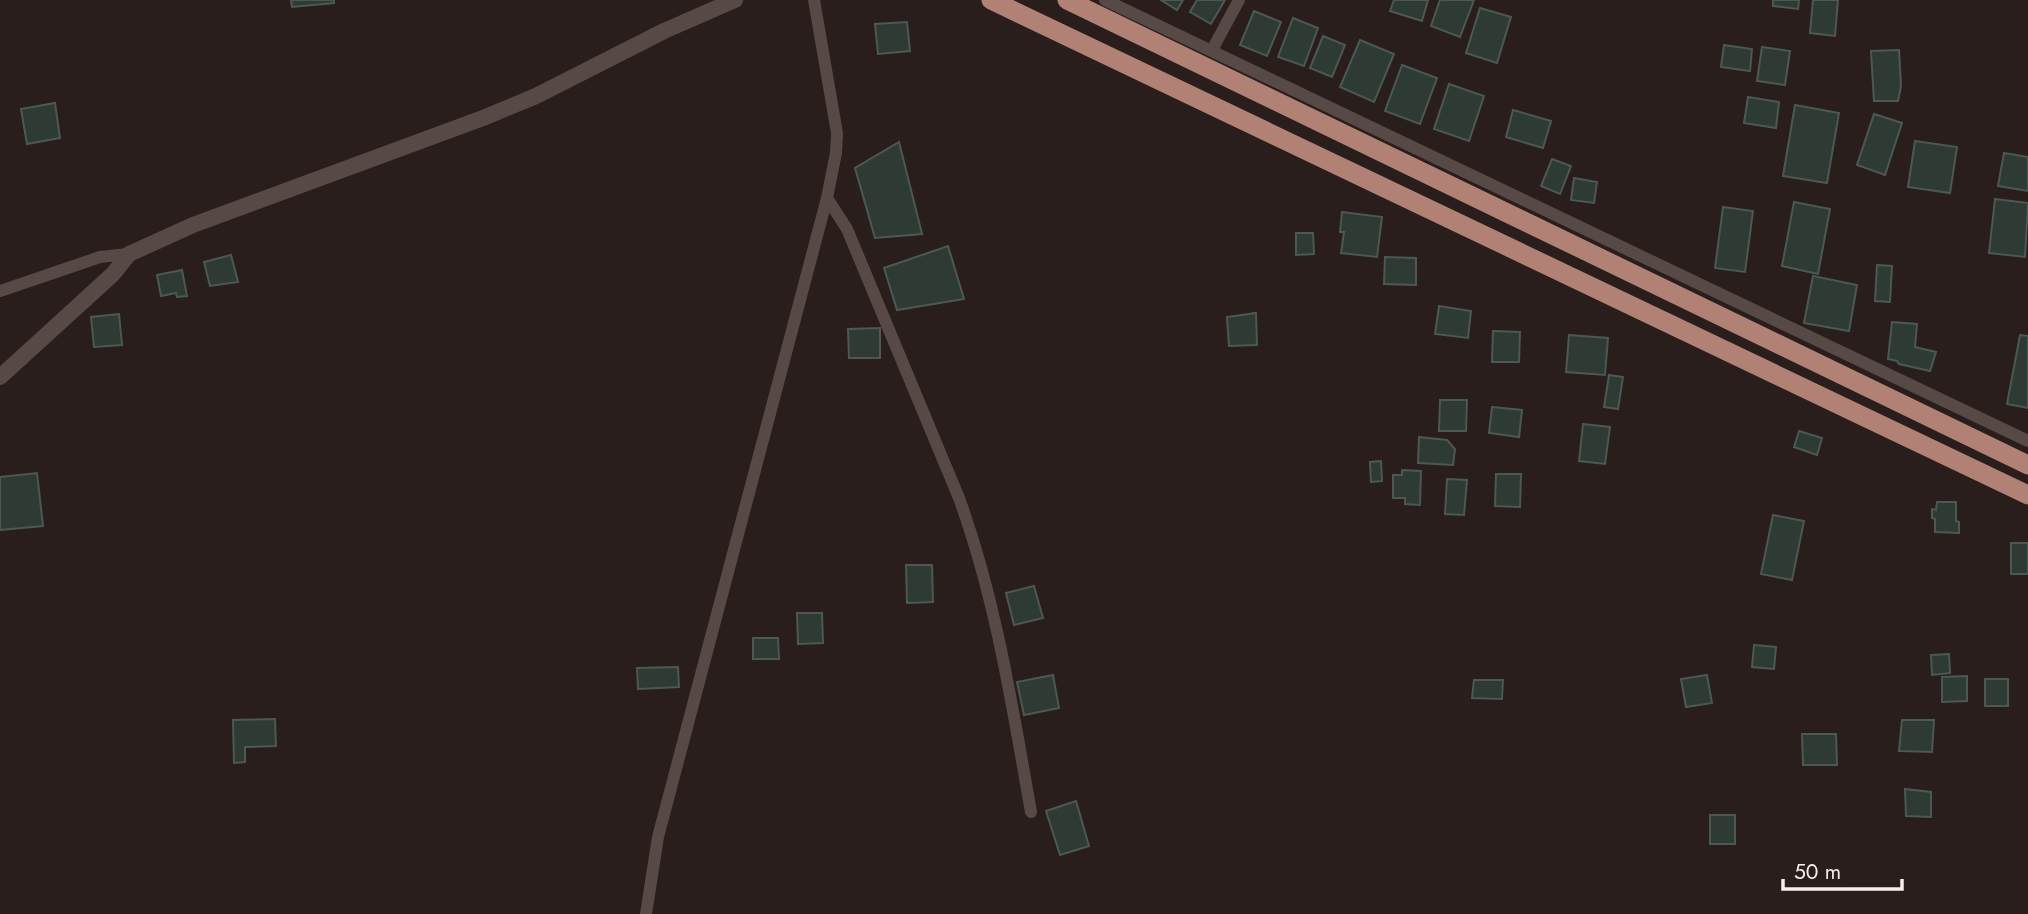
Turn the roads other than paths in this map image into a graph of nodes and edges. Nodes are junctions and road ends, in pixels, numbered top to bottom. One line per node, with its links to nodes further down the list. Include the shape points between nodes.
1 (735, 0): 9 (street, via 494,114 193,225)
2 (814, 0): 8 (street, via 837,133)
3 (991, 0): 14 (main road)
4 (1067, 0): 13 (main road)
5 (1105, 0): 7 (street)
6 (1239, 0): 7 (street)
7 (1213, 50): 12 (street)
8 (827, 198): 15 (street, via 847,229 975,542 1001,643); 16 (street, via 677,763)
9 (129, 254): 10 (street, via 100,257); 11 (street, via 114,274)
10 (0, 291)
11 (0, 377)
12 (2028, 441)
13 (2028, 466)
14 (2028, 495)
15 (1031, 811)
16 (646, 914)

